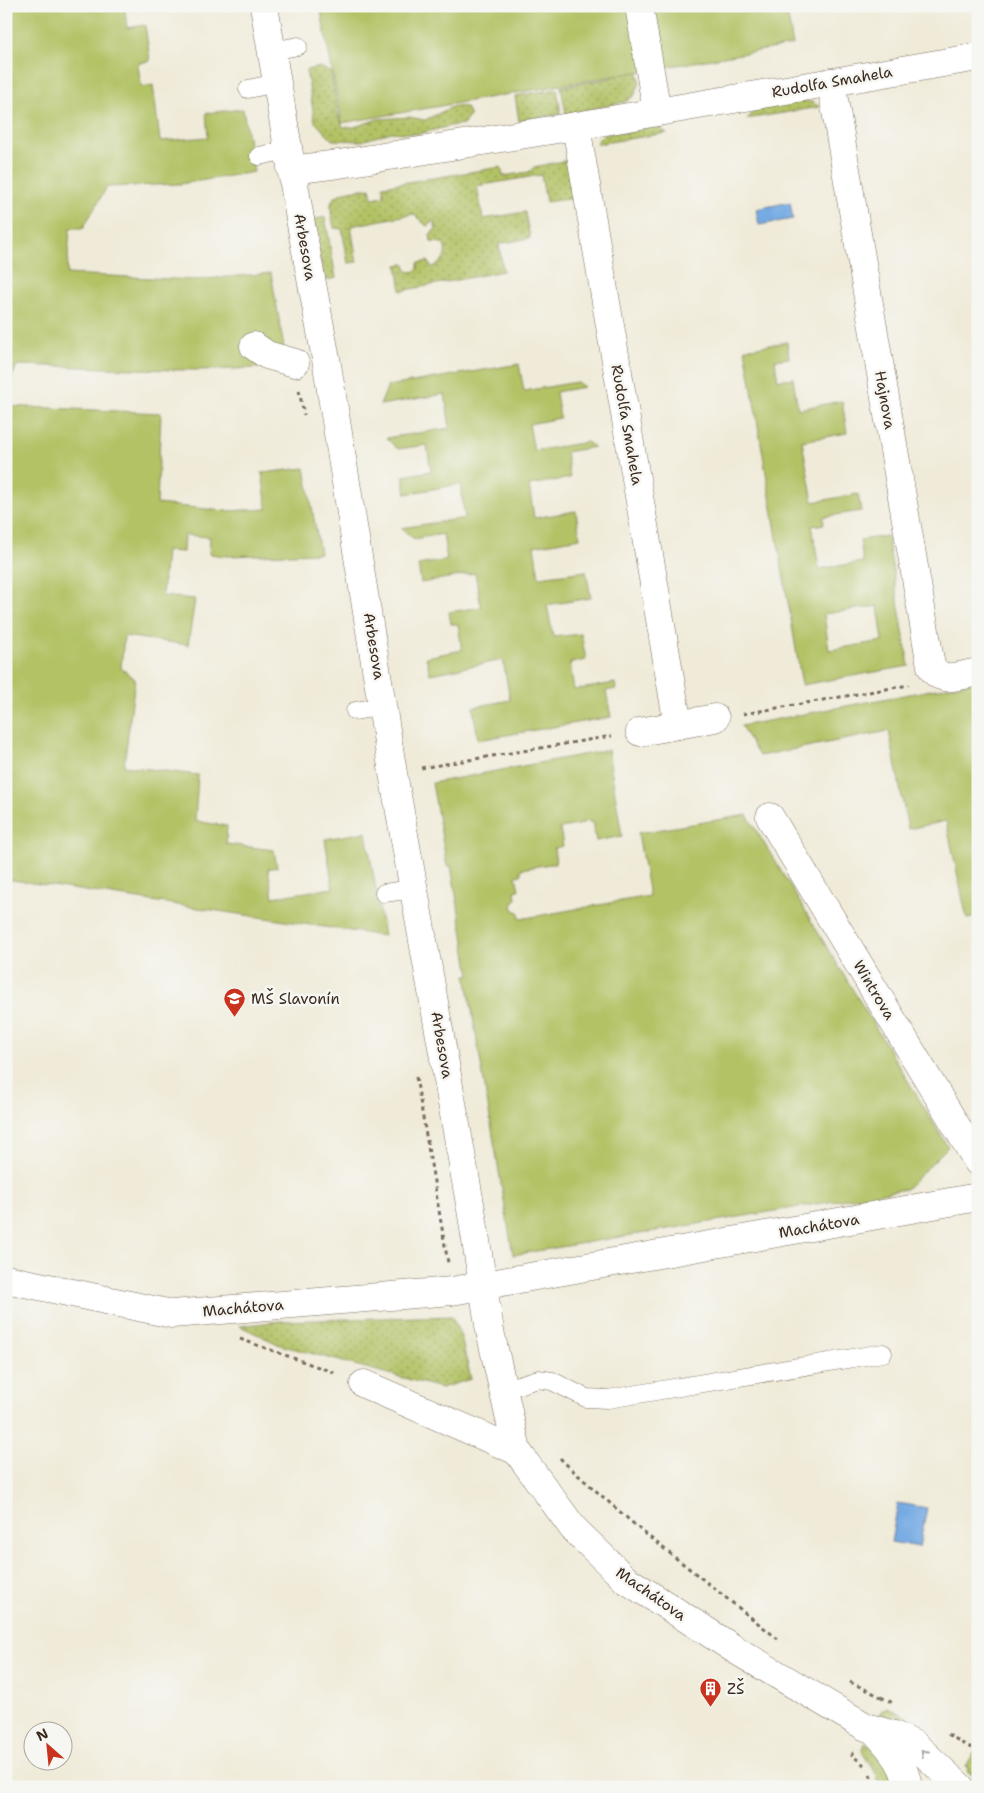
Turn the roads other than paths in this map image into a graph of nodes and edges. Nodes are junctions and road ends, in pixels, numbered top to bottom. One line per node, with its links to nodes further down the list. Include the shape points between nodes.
1 (264, 6): 4 (street, Arbesova)
2 (639, 6): 9 (street)
3 (298, 46): 4 (lane)
4 (272, 51): 7 (street, Arbesova)
5 (978, 57): 6 (street, Rudolfa Smahela)
6 (831, 82): 9 (street, Rudolfa Smahela); 16 (street, Hajnova, via 931,666 937,676 948,678)
7 (277, 83): 8 (lane); 12 (street, Arbesova)
8 (248, 89)
9 (657, 112): 10 (street, Rudolfa Smahela)
10 (576, 126): 12 (street, Rudolfa Smahela, via 347,163); 20 (street, Rudolfa Smahela)
11 (259, 156): 12 (lane)
12 (290, 160): 14 (street, Arbesova)
13 (254, 346): 15 (street, via 267,355)
14 (326, 359): 15 (lane); 17 (street, Arbesova)
15 (294, 363)
16 (978, 672)
17 (384, 706): 18 (lane); 23 (street, Arbesova)
18 (355, 711)
19 (715, 718): 20 (street)
20 (678, 725): 21 (street)
21 (640, 732)
22 (770, 817): 25 (street, Wintrova)
23 (414, 889): 24 (lane); 28 (street, Arbesova)
24 (384, 893)
25 (978, 1162)
26 (978, 1197): 28 (street, Machátova)
27 (6, 1279): 28 (street, Machátova, via 172,1314)
28 (482, 1286): 31 (street, Machátova)
29 (883, 1353): 31 (lane, via 608,1399 586,1398 552,1381 538,1379)
30 (364, 1384): 32 (street)
31 (502, 1390): 32 (street, Machátova)
32 (517, 1451): 33 (street, Machátova, via 573,1528 625,1579 740,1652)
33 (874, 1730): 34 (street, via 900,1762); 35 (street, Machátova, one-way to 33, via 915,1745)
34 (908, 1787)
35 (960, 1787)

